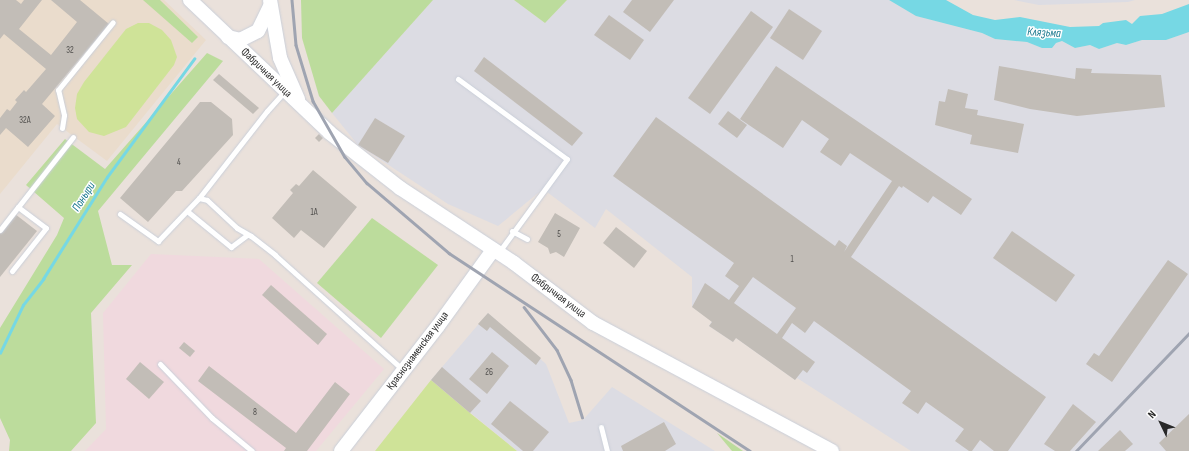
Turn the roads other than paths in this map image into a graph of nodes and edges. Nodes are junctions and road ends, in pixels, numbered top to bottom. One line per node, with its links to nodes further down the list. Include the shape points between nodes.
1 (190, 0): 4 (street, Фабричная улица)
2 (204, 0): 4 (street)
3 (270, 3): 6 (street, Фабричная улица, via 258,31 240,40); 9 (street, Фабричная улица, via 280,58)
4 (208, 18): 6 (street, Фабричная улица)
5 (113, 22): 10 (lane, via 58,90 64,114)
6 (225, 34): 8 (street, Фабричная улица)
7 (458, 78): 17 (lane, via 567,159)
8 (285, 91): 9 (street, Фабричная улица); 12 (lane, via 267,110)
9 (304, 110): 20 (street, Фабричная улица, via 369,166)
10 (62, 128)
11 (73, 137): 13 (lane)
12 (199, 198): 14 (lane); 18 (lane, via 207,200)
13 (18, 206): 16 (lane); 21 (lane, via 46,228)
14 (187, 211): 15 (lane, via 158,241); 18 (lane, via 231,248)
15 (120, 214)
16 (0, 230)
17 (512, 231): 19 (lane); 20 (lane)
18 (247, 235): 23 (lane, via 252,236 275,255)
19 (528, 239)
20 (496, 251): 23 (street, Краснознаменская улица); 28 (street, Фабричная улица, via 599,326)
21 (12, 271)
22 (160, 364): 25 (lane, via 212,418)
23 (404, 371): 26 (street, Краснознаменская улица)
24 (601, 427): 27 (lane)
25 (252, 451)
26 (341, 451)
27 (607, 451)
28 (832, 451)

